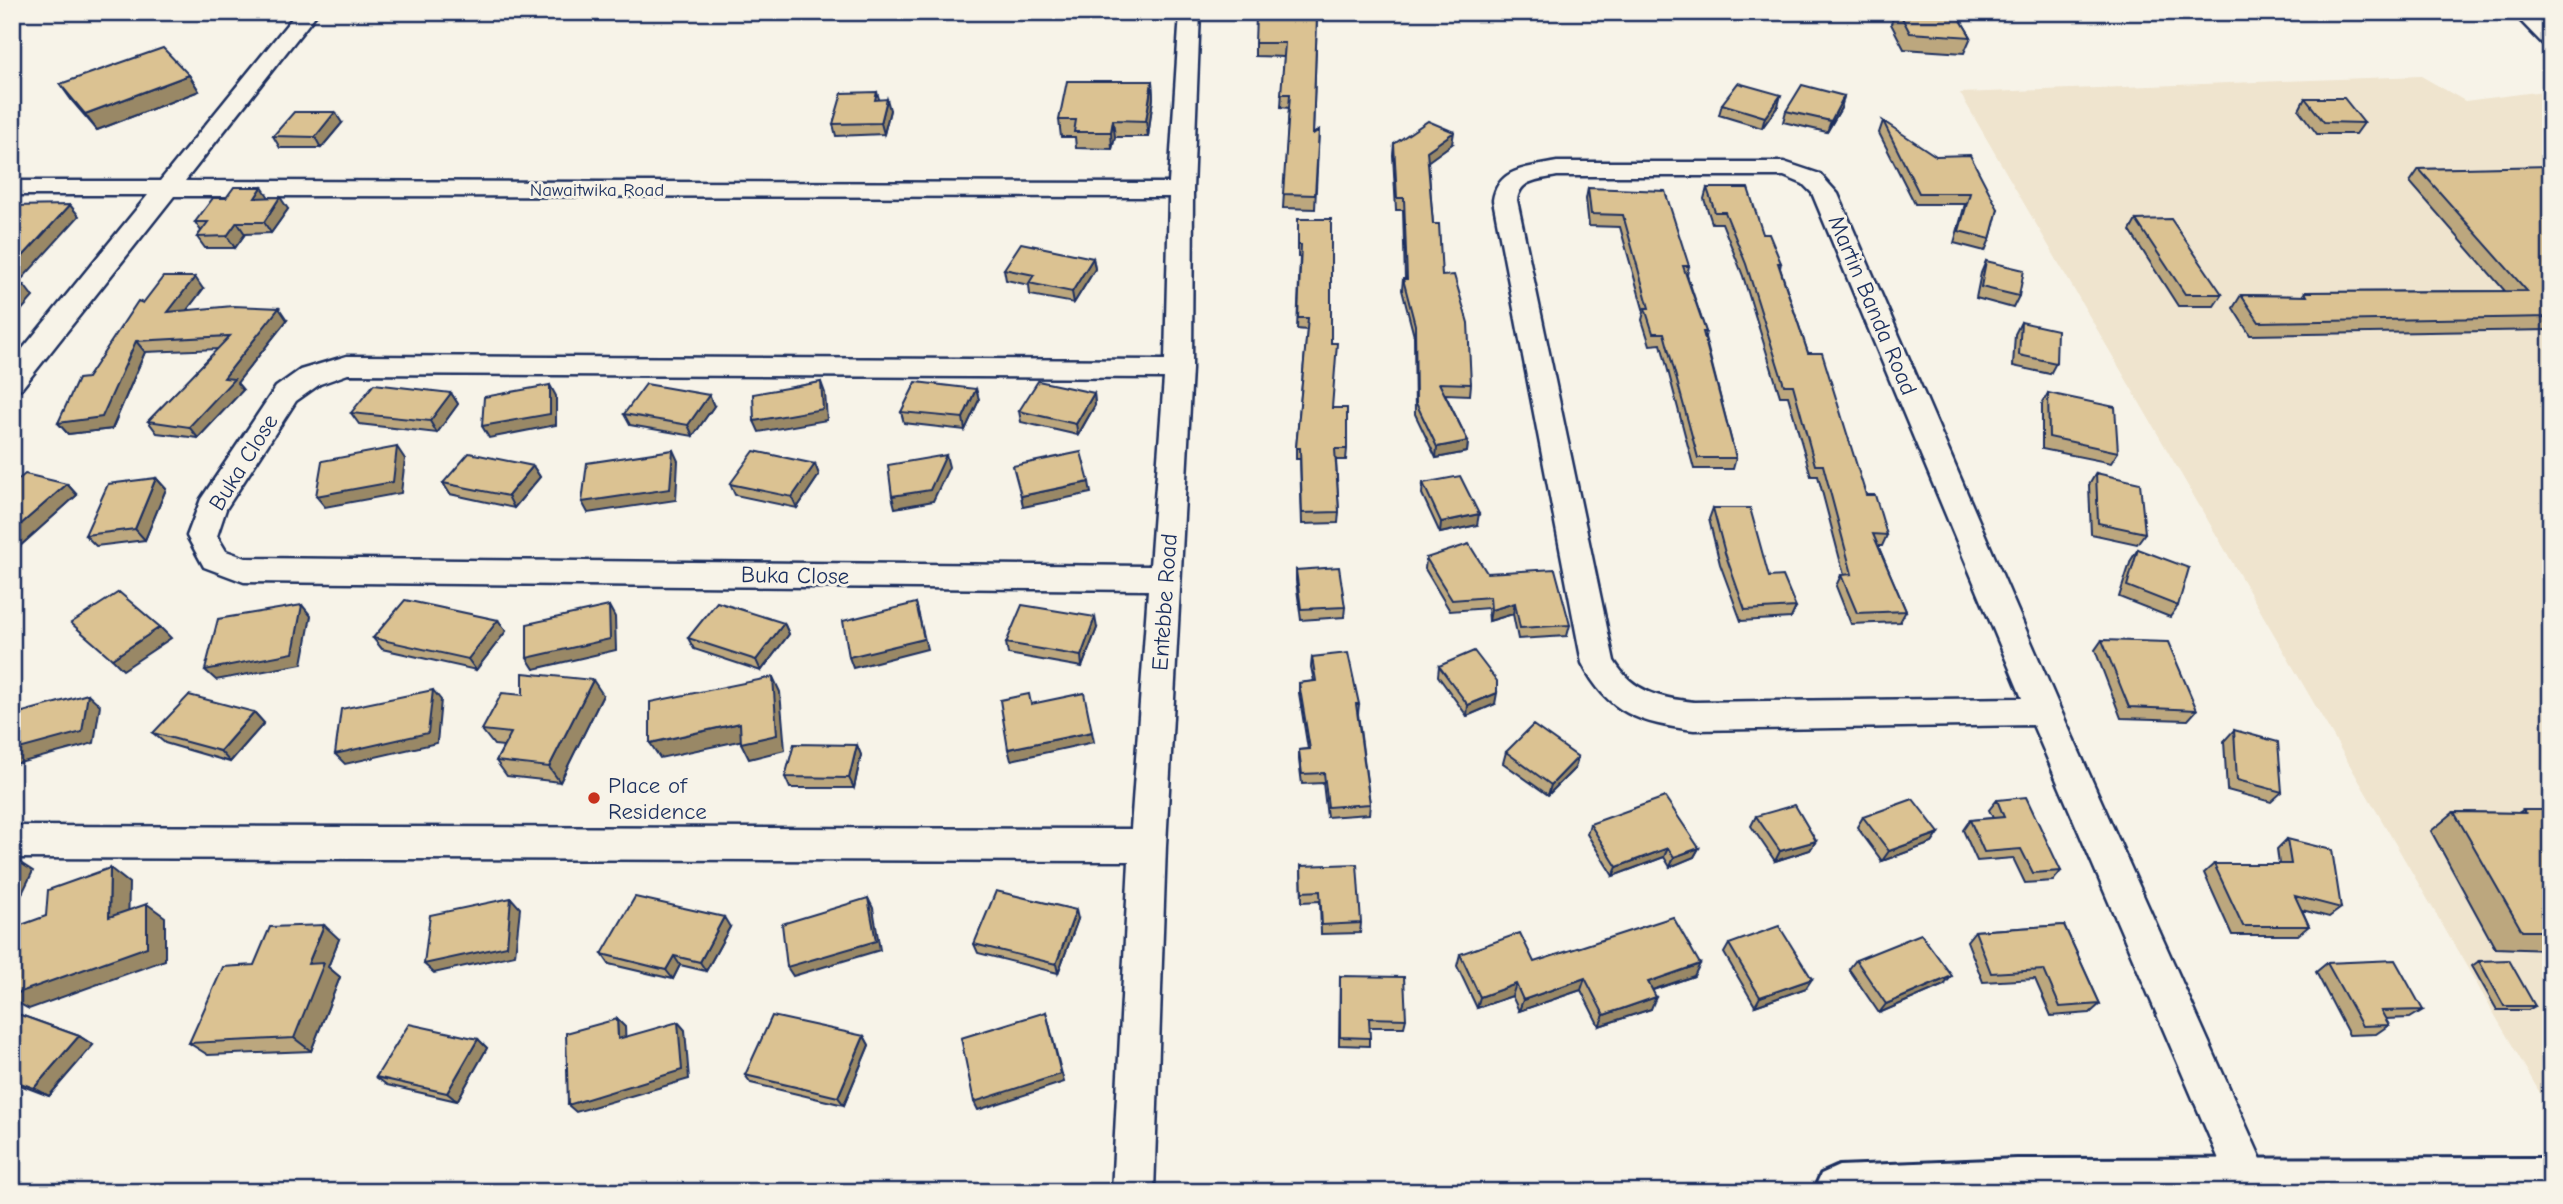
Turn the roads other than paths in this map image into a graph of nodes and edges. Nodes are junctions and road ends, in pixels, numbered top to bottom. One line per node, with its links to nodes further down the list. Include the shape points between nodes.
1 (308, 12): 5 (street)
2 (1190, 12): 7 (street, Entebbe Road)
3 (2522, 12): 4 (street)
4 (2551, 39)
5 (170, 187): 6 (street, Nawaitwika Road); 7 (street, Nawaitwika Road); 9 (street)
6 (12, 188)
7 (1181, 190): 8 (street, Entebbe Road)
8 (1178, 369): 10 (street, Entebbe Road); 10 (street, Buka Close, via 347,366 310,377 286,394 212,507 202,536 215,559 244,570)
9 (12, 381)
10 (1166, 578): 13 (street, Entebbe Road)
11 (2044, 711): 11 (street, Martin Banda Road, via 1694,716 1661,712 1626,700 1609,684 1598,663 1505,200 1507,187 1516,178 1557,169 1784,169 1820,184); 14 (street, Martin Banda Road)
12 (12, 842): 13 (street)
13 (1148, 845): 16 (street, Entebbe Road)
14 (2250, 1183): 15 (main road); 17 (main road)
15 (2551, 1184)
16 (1133, 1192)
17 (1839, 1192)

